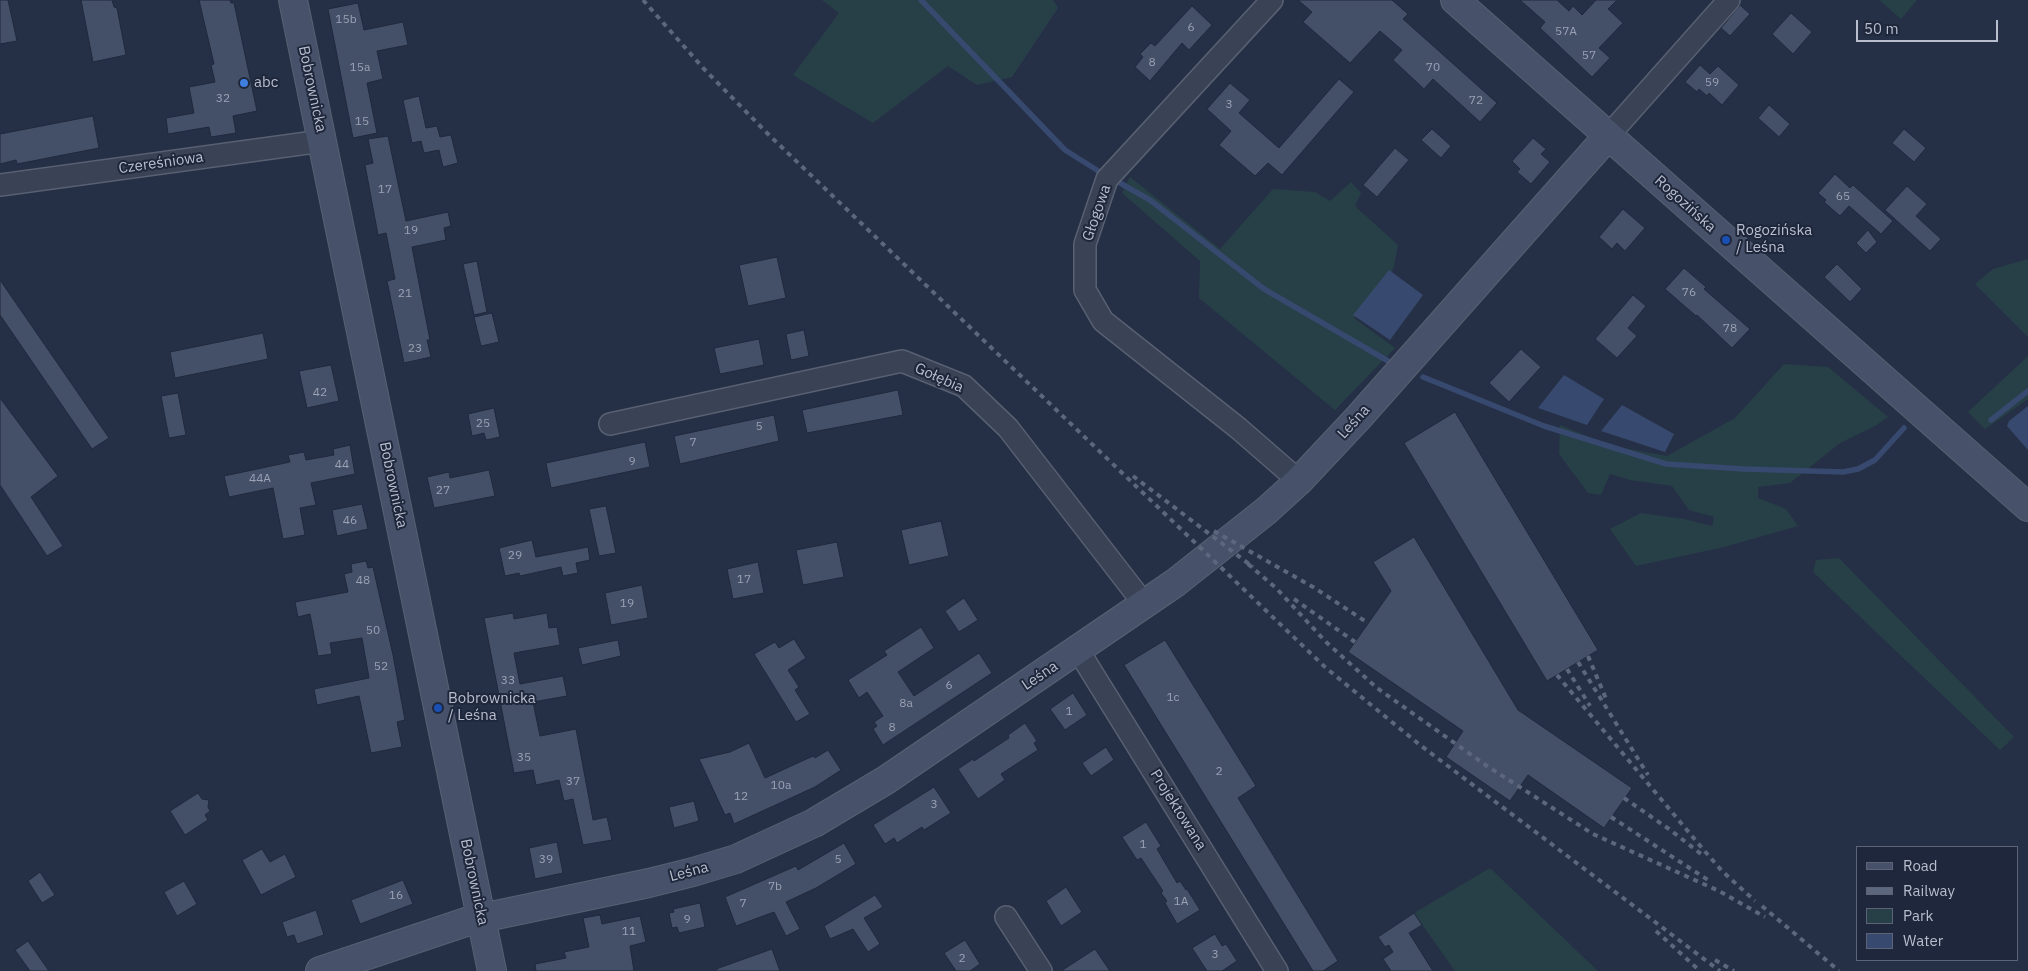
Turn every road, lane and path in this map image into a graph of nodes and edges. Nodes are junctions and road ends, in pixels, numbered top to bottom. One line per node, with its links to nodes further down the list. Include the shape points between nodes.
1 (293, 0): 6 (street, Bobrownicka)
2 (1272, 0): 9 (street, Głogowa, via 1108,179 1085,244 1086,290 1103,321)
3 (1455, 0): 5 (street, Rogozińska)
4 (1729, 0): 5 (street)
5 (1608, 136): 9 (street, Leśna, via 1359,418); 10 (street, Rogozińska)
6 (322, 141): 7 (street, Czereśniowa); 13 (street, Bobrownicka)
7 (0, 185)
8 (610, 424): 11 (street, Gołębia, via 902,361 964,386 1008,428)
9 (1299, 481): 11 (street, Leśna, via 1231,540)
10 (2028, 507)
11 (1145, 604): 12 (street, Leśna)
12 (1078, 650): 13 (street, Leśna, via 860,797 780,840 693,872); 18 (street, Projektowana)
13 (481, 917): 15 (street, Leśna); 16 (street, Bobrownicka)
14 (1006, 917): 17 (street)
15 (320, 971)
16 (492, 971)
17 (1041, 971)
18 (1277, 971)

